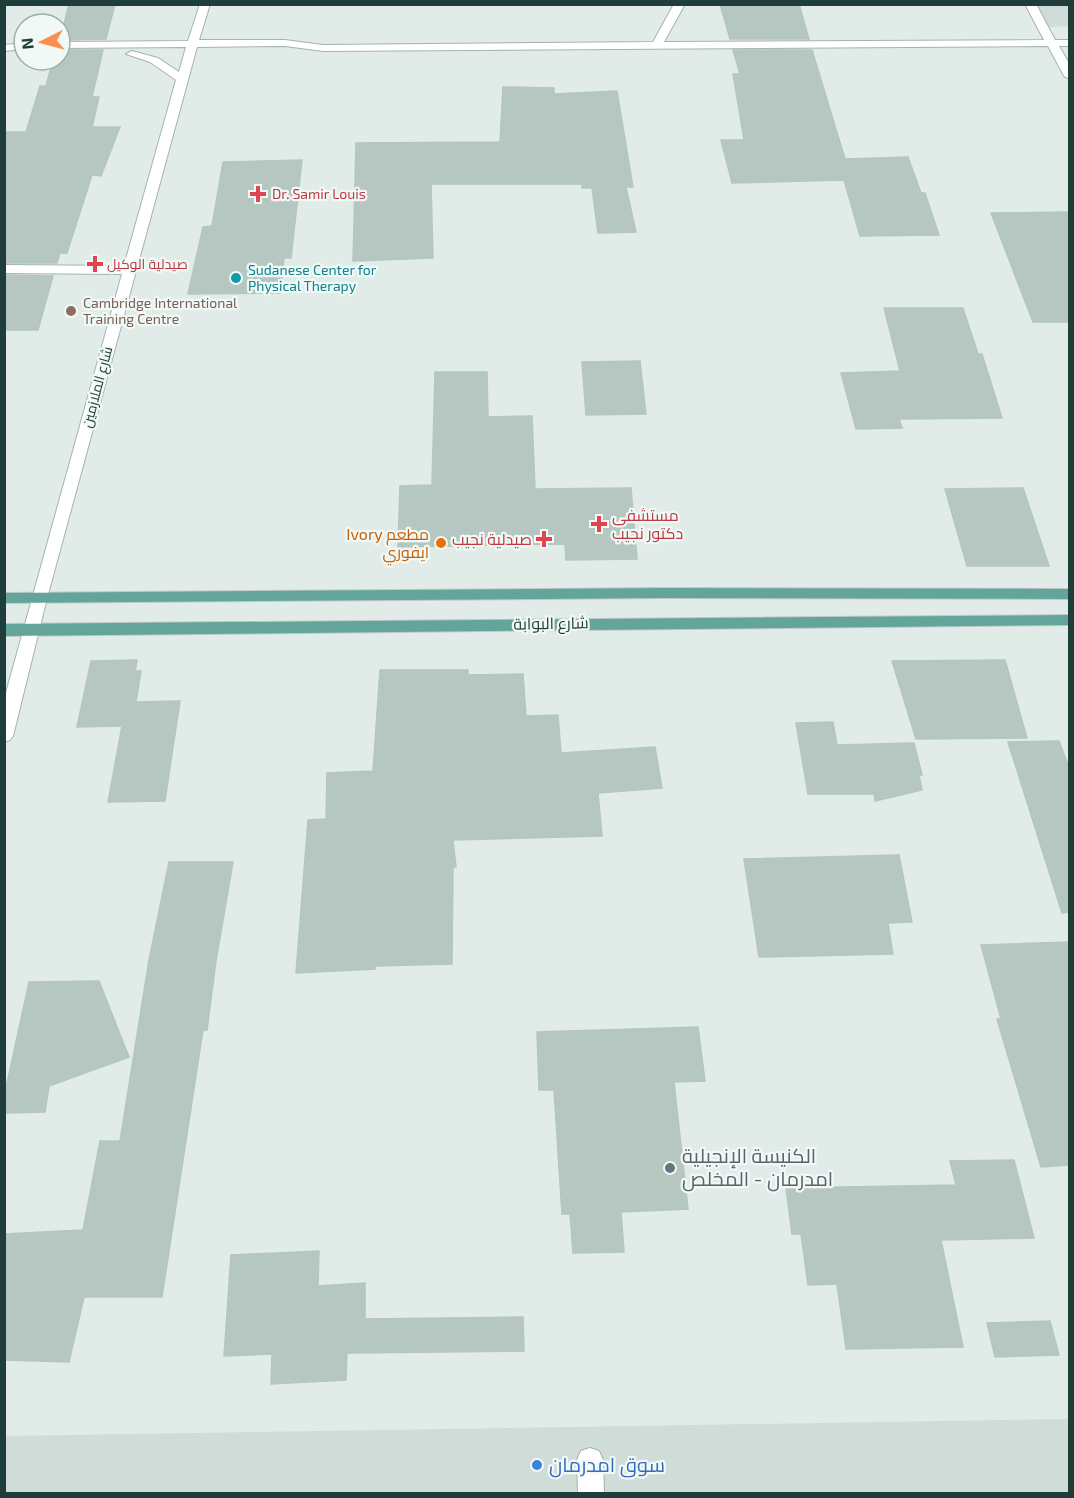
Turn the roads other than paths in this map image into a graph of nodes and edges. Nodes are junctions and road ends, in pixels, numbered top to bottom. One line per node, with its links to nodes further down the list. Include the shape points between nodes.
1 (205, 4): 8 (street, شارع الملازمين)
2 (680, 4): 7 (street)
3 (1030, 4): 5 (street)
4 (1070, 43): 5 (street)
5 (1053, 44): 7 (street); 11 (street)
6 (72, 45): 8 (street)
7 (656, 47): 8 (street, via 323,48 280,52)
8 (190, 49): 10 (street); 12 (street, شارع الملازمين)
9 (72, 53): 10 (street)
10 (132, 54): 12 (street, via 154,60)
11 (1070, 76)
12 (182, 79): 14 (street, شارع الملازمين)
13 (4, 269): 14 (street)
14 (129, 270): 17 (street, شارع الملازمين)
15 (1070, 594): 17 (main road, شارع البوابة)
16 (4, 598): 17 (main road, شارع البوابة)
17 (39, 598): 20 (street, شارع الملازمين)
18 (1070, 620): 20 (main road, شارع البوابة)
19 (4, 630): 20 (main road, شارع البوابة)
20 (32, 630): 21 (street, شارع الملازمين)
21 (4, 736)
22 (590, 1460): 23 (street)
23 (591, 1494)

